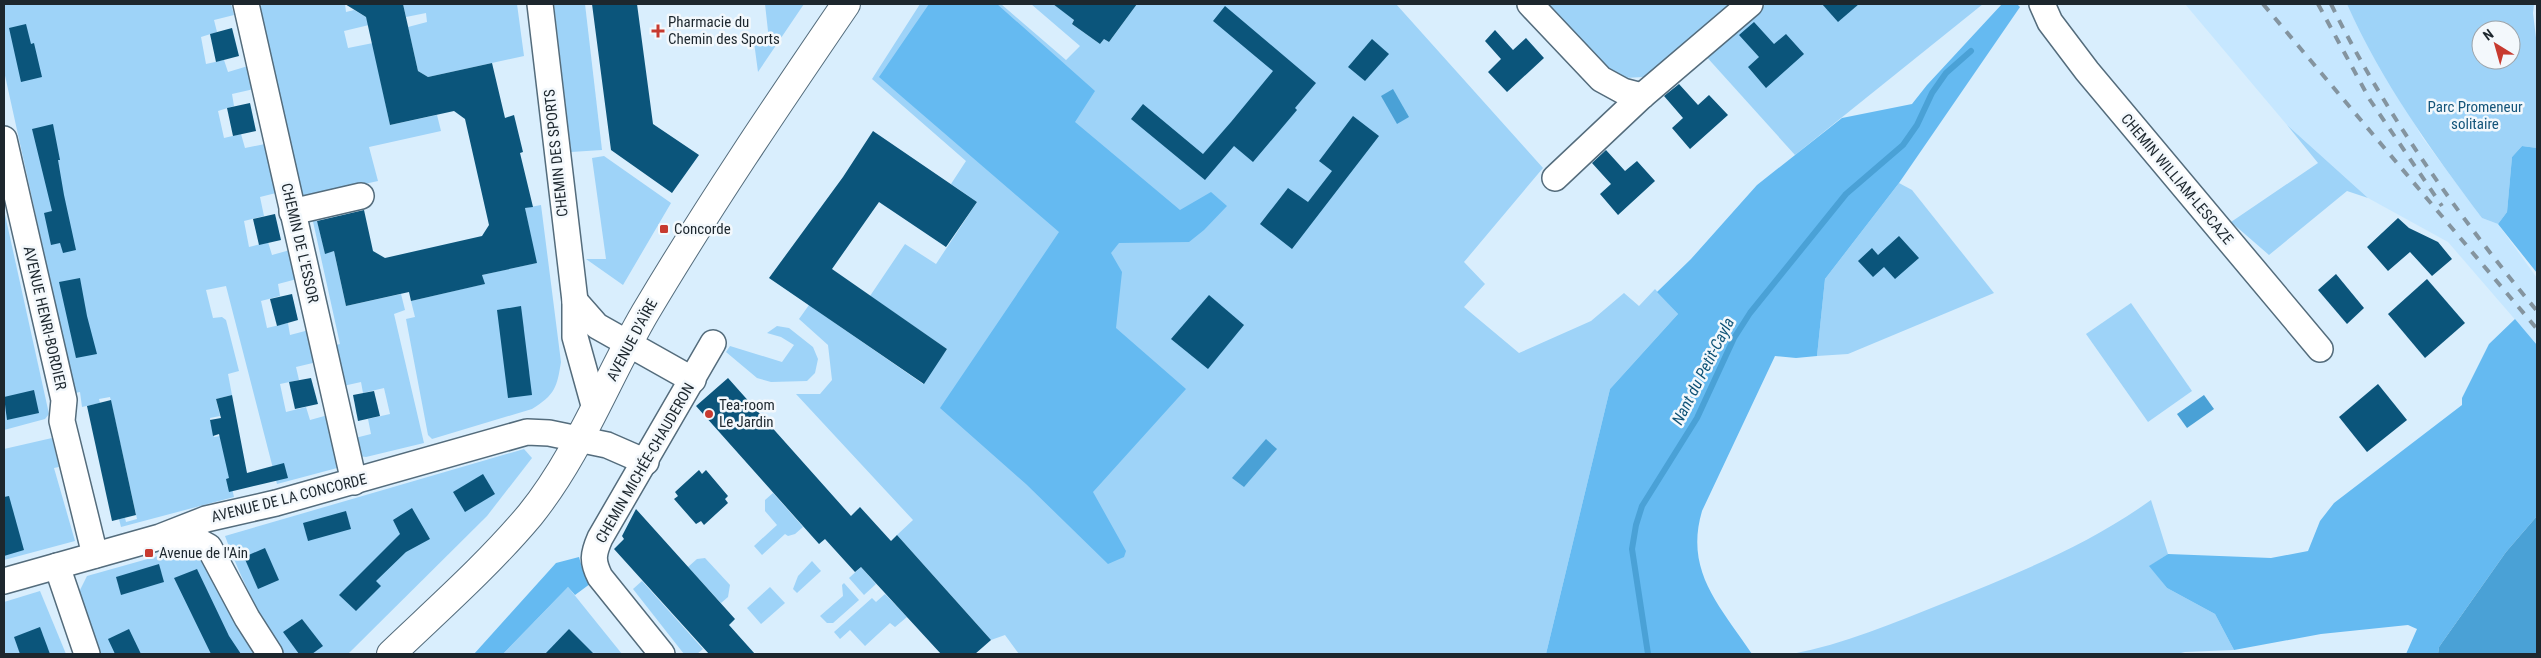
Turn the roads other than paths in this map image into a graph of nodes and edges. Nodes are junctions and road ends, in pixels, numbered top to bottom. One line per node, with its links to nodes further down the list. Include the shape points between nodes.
1 (246, 4): 11 (street, CHEMIN DE L'ESSOR)
2 (540, 4): 12 (street, CHEMIN DES SPORTS)
3 (846, 4): 14 (main road, AVENUE D'AÏRE, via 760,131)
4 (1530, 4): 7 (street, via 1601,79)
5 (1750, 4): 7 (street)
6 (2042, 4): 15 (street, CHEMIN WILLIAM-LESCAZE, via 2050,22 2087,71)
7 (1642, 96): 9 (street)
8 (4, 139): 24 (street, AVENUE HENRI-BORDIER, via 64,400 62,421)
9 (1555, 178)
10 (361, 196): 11 (street)
11 (292, 212): 20 (street, CHEMIN DE L'ESSOR)
12 (575, 301): 14 (street, via 597,326); 17 (street, CHEMIN DES SPORTS, via 575,337)
13 (713, 343): 16 (street, CHEMIN MICHÉE-CHAUDERON)
14 (628, 344): 16 (street); 17 (main road, AVENUE D'AÏRE)
15 (2320, 349)
16 (693, 380): 19 (street, CHEMIN MICHÉE-CHAUDERON)
17 (594, 409): 18 (main road, AVENUE D'AÏRE)
18 (578, 440): 19 (street, AVENUE DE LA CONCORDE, via 607,445); 20 (street, AVENUE DE LA CONCORDE, via 527,432); 27 (main road, AVENUE D'AÏRE, via 530,514)
19 (646, 462): 32 (street, CHEMIN MICHÉE-CHAUDERON, via 593,555 600,577)
20 (354, 482): 21 (street, AVENUE DE LA CONCORDE)
21 (238, 514): 22 (street, AVENUE DE LA CONCORDE, via 206,519); 23 (street, via 214,528)
22 (160, 537): 23 (street, via 191,537); 24 (street, AVENUE DE LA CONCORDE)
23 (209, 547): 29 (street)
24 (95, 555): 25 (street, AVENUE DE LA CONCORDE)
25 (57, 566): 26 (street, AVENUE DE LA CONCORDE); 28 (street)
26 (4, 581)
27 (431, 617): 30 (main road, AVENUE D'AÏRE); 31 (main road)
28 (86, 654)
29 (270, 654)
30 (392, 654)
31 (404, 654)
32 (662, 654)

